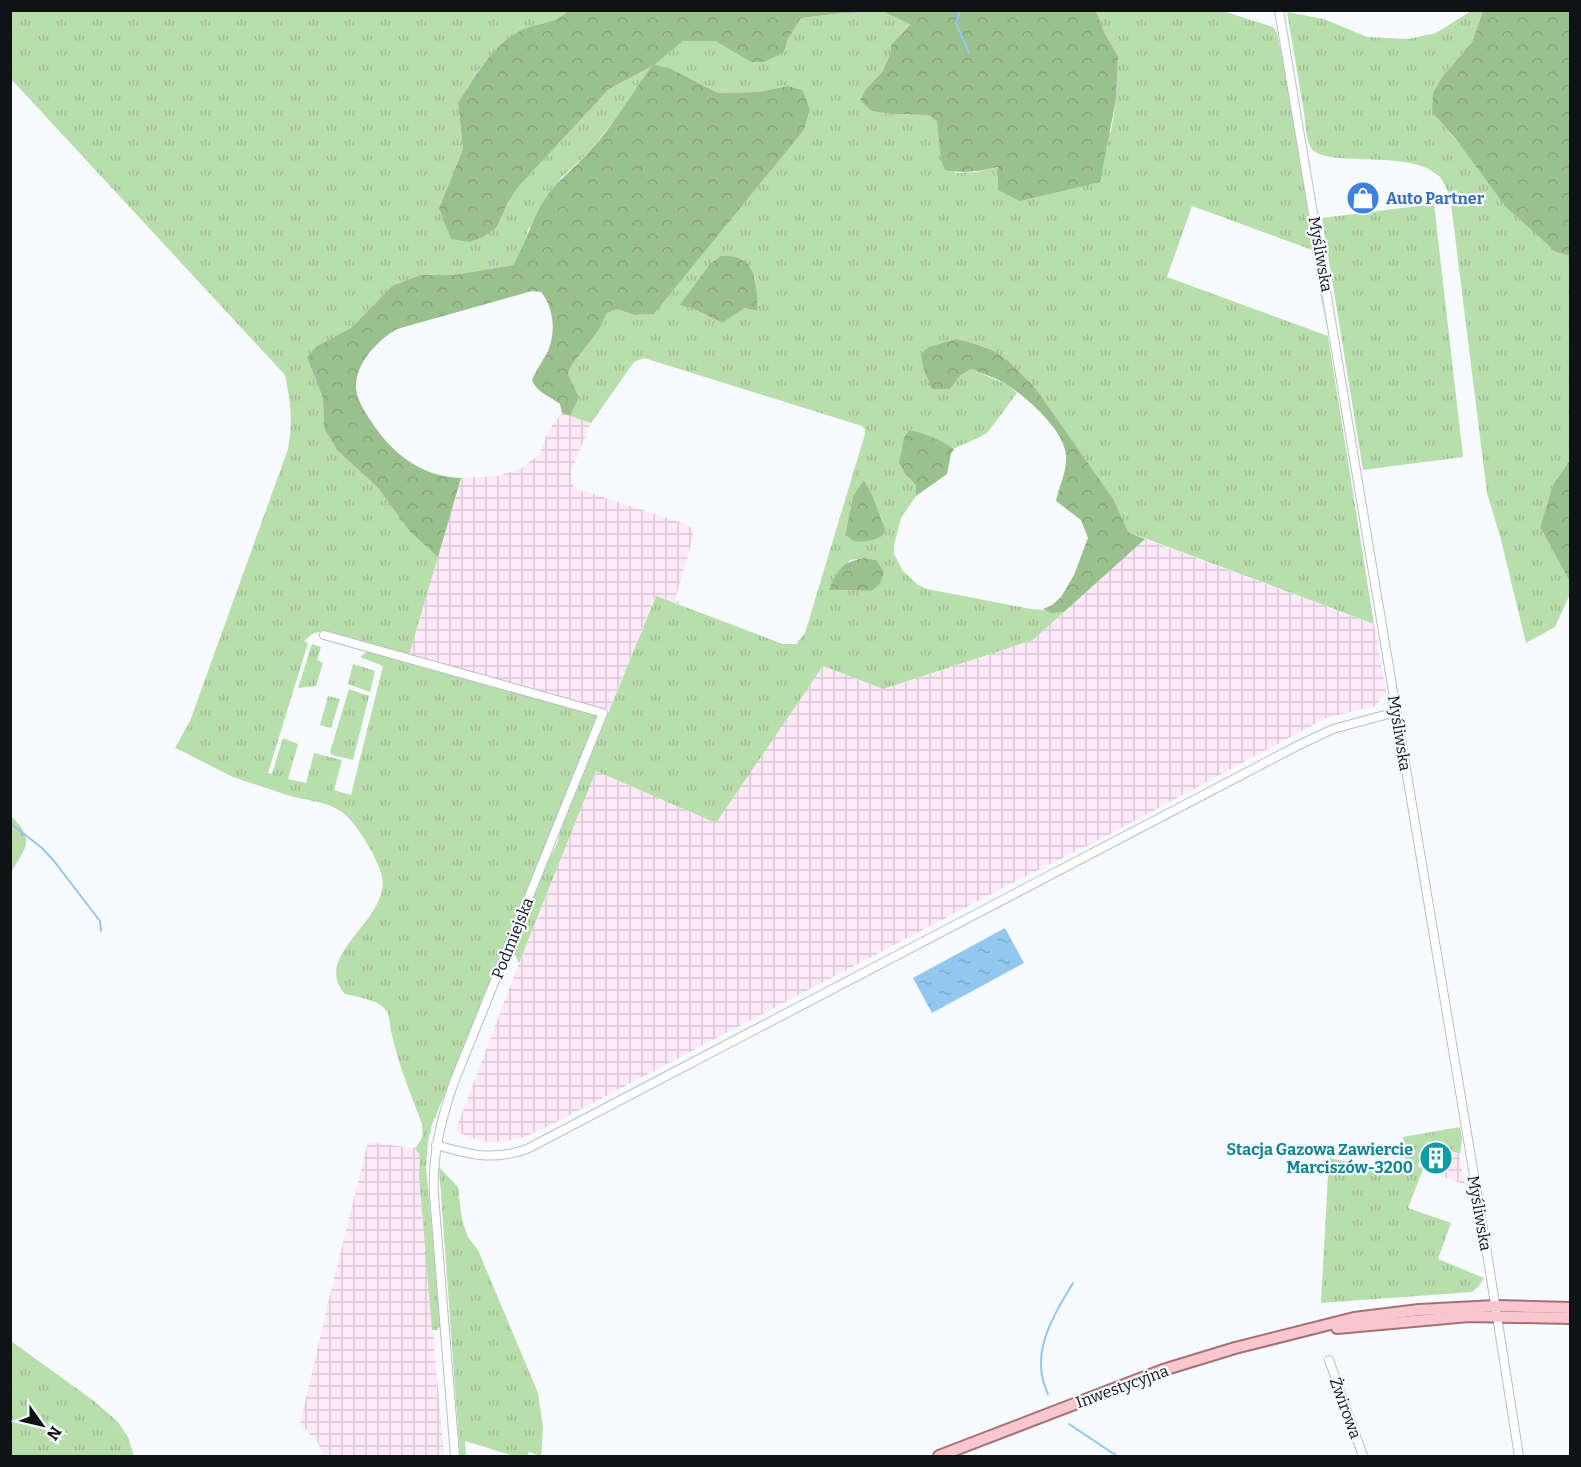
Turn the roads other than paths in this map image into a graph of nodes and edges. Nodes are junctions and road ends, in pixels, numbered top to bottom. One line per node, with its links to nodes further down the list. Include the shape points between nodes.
1 (1280, 10): 3 (street, Myśliwska)
2 (324, 635): 4 (street, Podmiejska, via 603,713 454,1082)
3 (1396, 712): 4 (street, via 1333,729 1297,746 527,1149 495,1156); 6 (street, Myśliwska)
4 (436, 1145): 9 (street, Podmiejska, via 435,1205)
5 (1570, 1308): 6 (main road, Inwestycyjna)
6 (1496, 1310): 7 (main road, Inwestycyjna); 10 (main road, Inwestycyjna, via 1419,1310 1366,1316 1235,1348 1163,1370); 12 (street, Myśliwska)
7 (1570, 1318)
8 (1329, 1360): 11 (street, Żwirowa)
9 (455, 1456)
10 (939, 1456)
11 (1363, 1456)
12 (1519, 1456)

